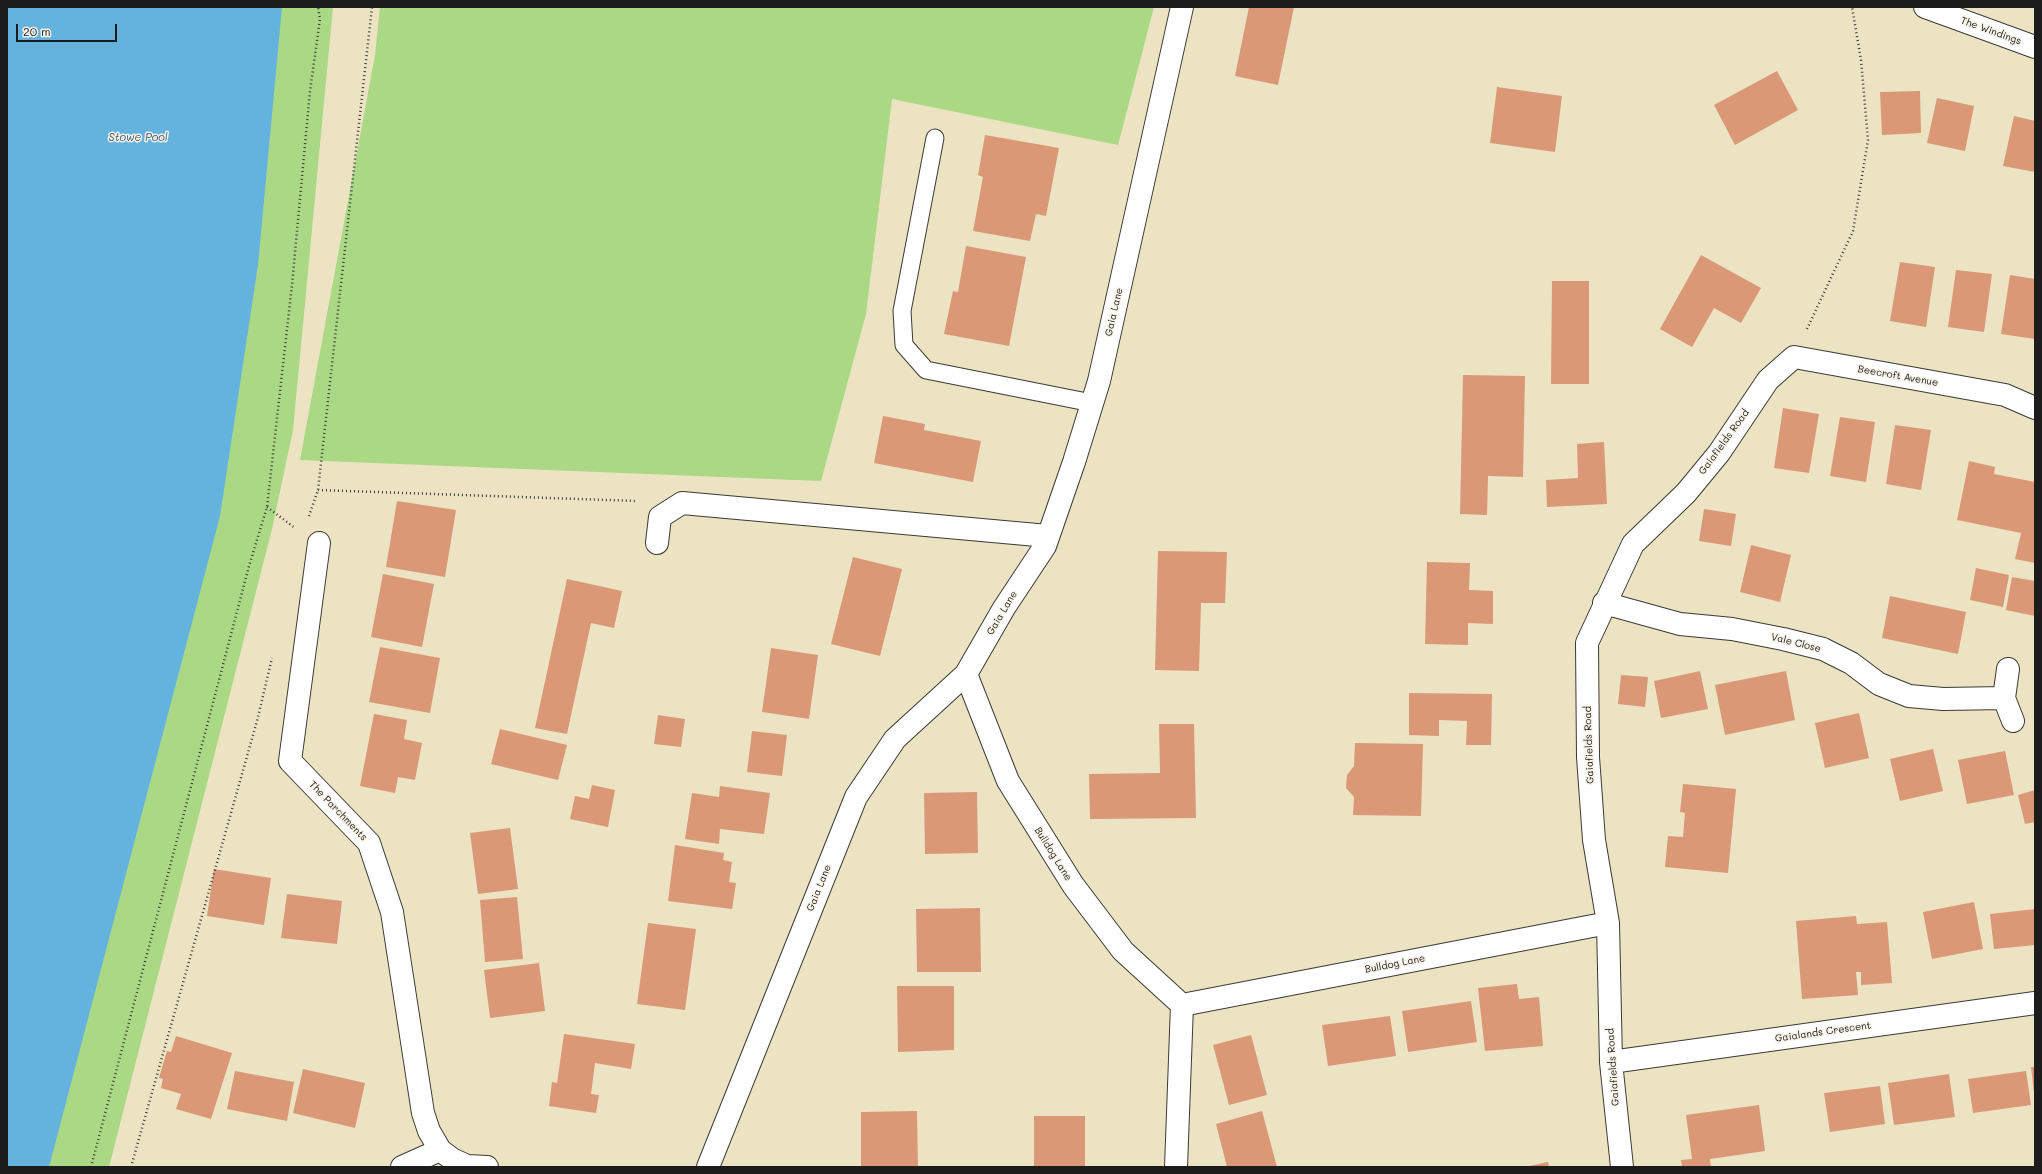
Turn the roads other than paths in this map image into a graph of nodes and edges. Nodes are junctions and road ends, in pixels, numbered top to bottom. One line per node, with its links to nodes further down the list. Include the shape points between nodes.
1 (1182, 7): 6 (street, Gaia Lane)
2 (1925, 7): 3 (street, The Windings)
3 (2035, 47)
4 (935, 138): 6 (lane, via 902,311 904,345 926,370)
5 (1794, 357): 7 (street, Beecroft Avenue, via 2005,395); 11 (street, Gaiafields Road, via 1768,380 1718,453 1686,493 1633,544)
6 (1092, 402): 8 (street, Gaia Lane)
7 (2035, 408)
8 (1048, 536): 9 (street, via 682,503 660,517); 13 (street, Gaia Lane, via 1045,546 1004,608)
9 (657, 542)
10 (319, 543): 20 (street, The Parchments, via 290,761 369,844 392,912 423,1112)
11 (1604, 603): 14 (street, Vale Close, via 1680,624 1732,629 1823,649 1851,663 1879,684 1909,696 1943,700); 16 (street, Gaiafields Road, via 1587,643 1588,749 1594,840)
12 (2008, 669): 14 (street)
13 (966, 674): 18 (street, Bulldog Lane, via 1008,781 1073,885 1123,951); 23 (street, Gaia Lane, via 895,739 856,797)
14 (2004, 698): 15 (street)
15 (2013, 720)
16 (1608, 923): 18 (street, Bulldog Lane); 19 (street, Gaiafields Road)
17 (2035, 1003): 19 (street, Gaialands Crescent)
18 (1182, 1005): 24 (street)
19 (1611, 1062): 25 (street, Gaiafields Road)
20 (440, 1150): 21 (street); 22 (street, The Parchments, via 467,1166)
21 (402, 1167)
22 (487, 1167)
23 (708, 1167)
24 (1176, 1167)
25 (1622, 1167)

